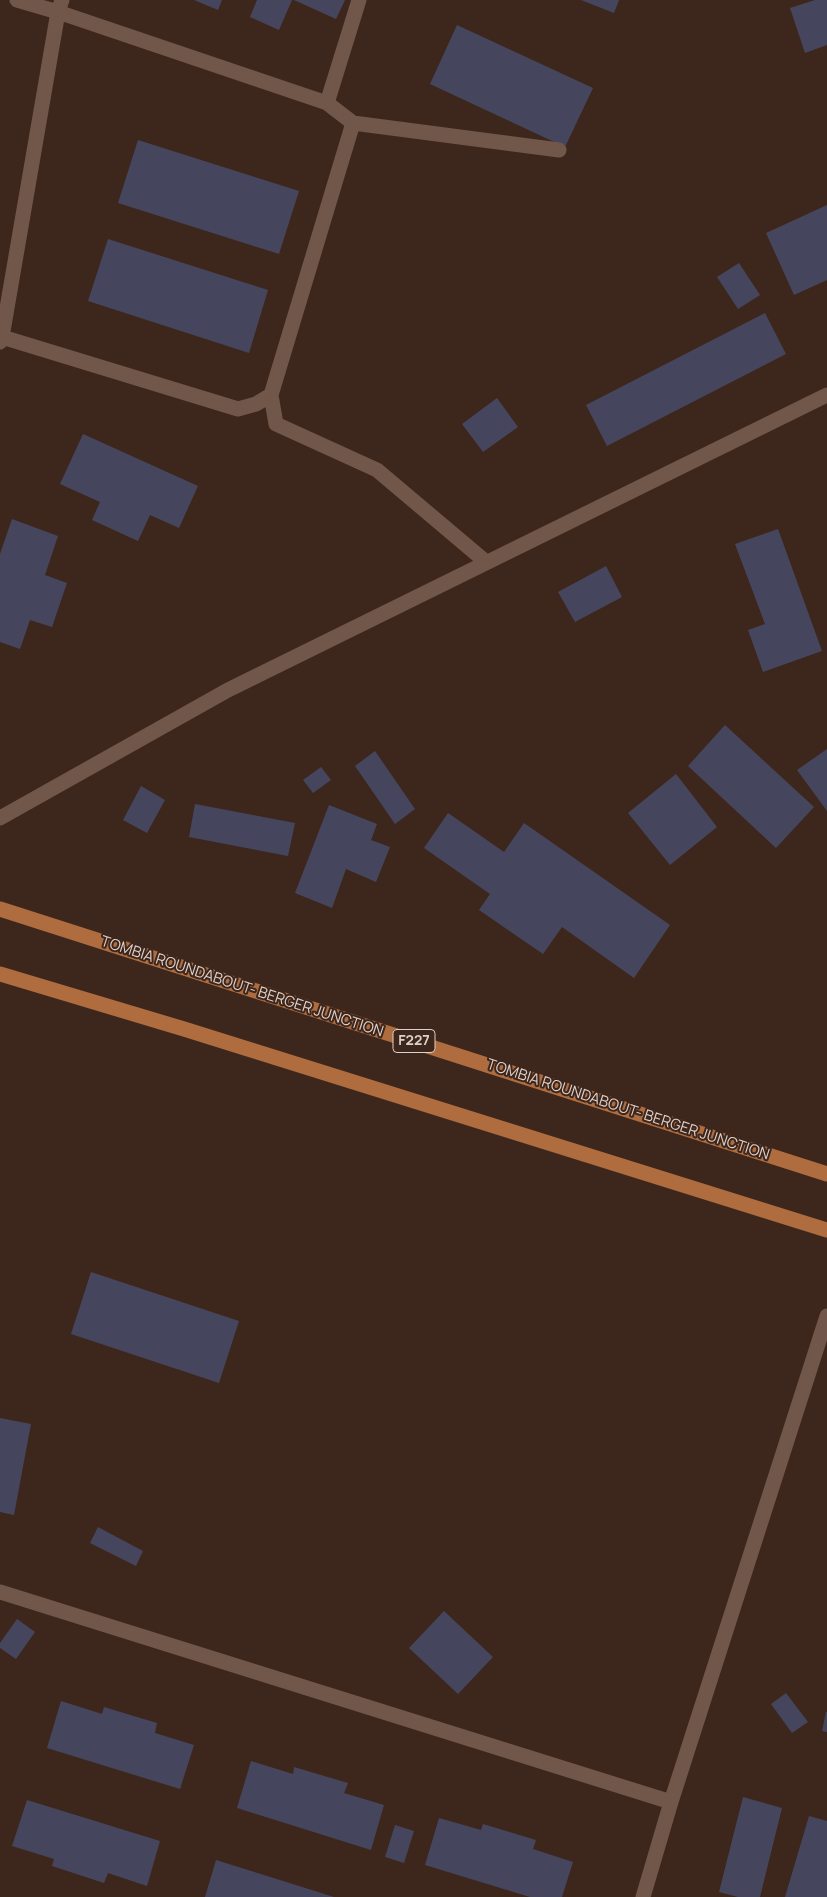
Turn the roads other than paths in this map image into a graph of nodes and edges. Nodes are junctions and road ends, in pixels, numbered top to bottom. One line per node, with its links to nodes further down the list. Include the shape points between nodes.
1 (16, 0): 3 (street)
2 (359, 0): 4 (street)
3 (60, 6): 4 (street); 7 (street)
4 (327, 103): 5 (street)
5 (354, 123): 6 (street); 8 (street)
6 (559, 150)
7 (1, 340): 8 (street, via 238,409)
8 (271, 395): 10 (street, via 276,424 377,470)
9 (827, 395): 10 (street)
10 (486, 562): 11 (street, via 228,690)
11 (0, 818)
12 (0, 909): 14 (main road, TOMBIA ROUNDABOUT- BERGER JUNCTION / F227)
13 (0, 974): 15 (main road)
14 (827, 1174)
15 (827, 1230)
16 (827, 1316): 18 (street)
17 (0, 1592): 18 (street)
18 (671, 1802): 19 (street)
19 (643, 1897)

